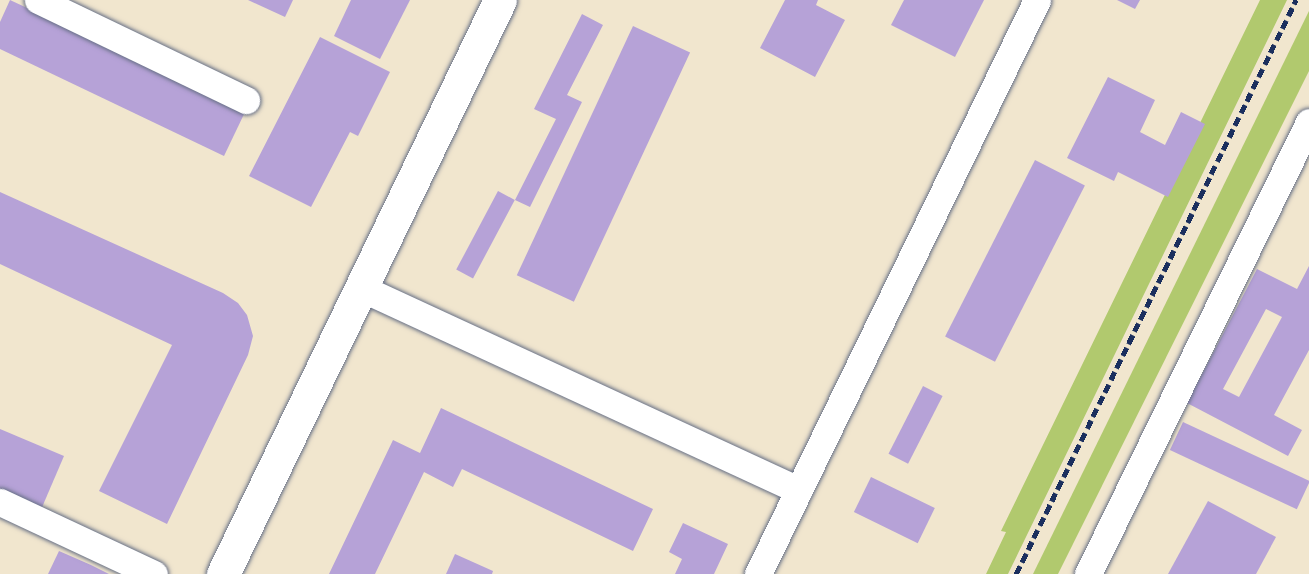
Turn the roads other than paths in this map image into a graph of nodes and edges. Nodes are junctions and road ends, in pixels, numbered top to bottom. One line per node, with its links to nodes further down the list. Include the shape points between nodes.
1 (38, 0): 4 (street)
2 (500, 0): 6 (main road)
3 (1037, 0): 7 (street)
4 (246, 100)
5 (1309, 122): 12 (street)
6 (361, 288): 7 (street); 10 (main road)
7 (799, 490): 11 (street)
8 (0, 502): 9 (street)
9 (154, 574)
10 (223, 574)
11 (758, 574)
12 (1088, 574)

